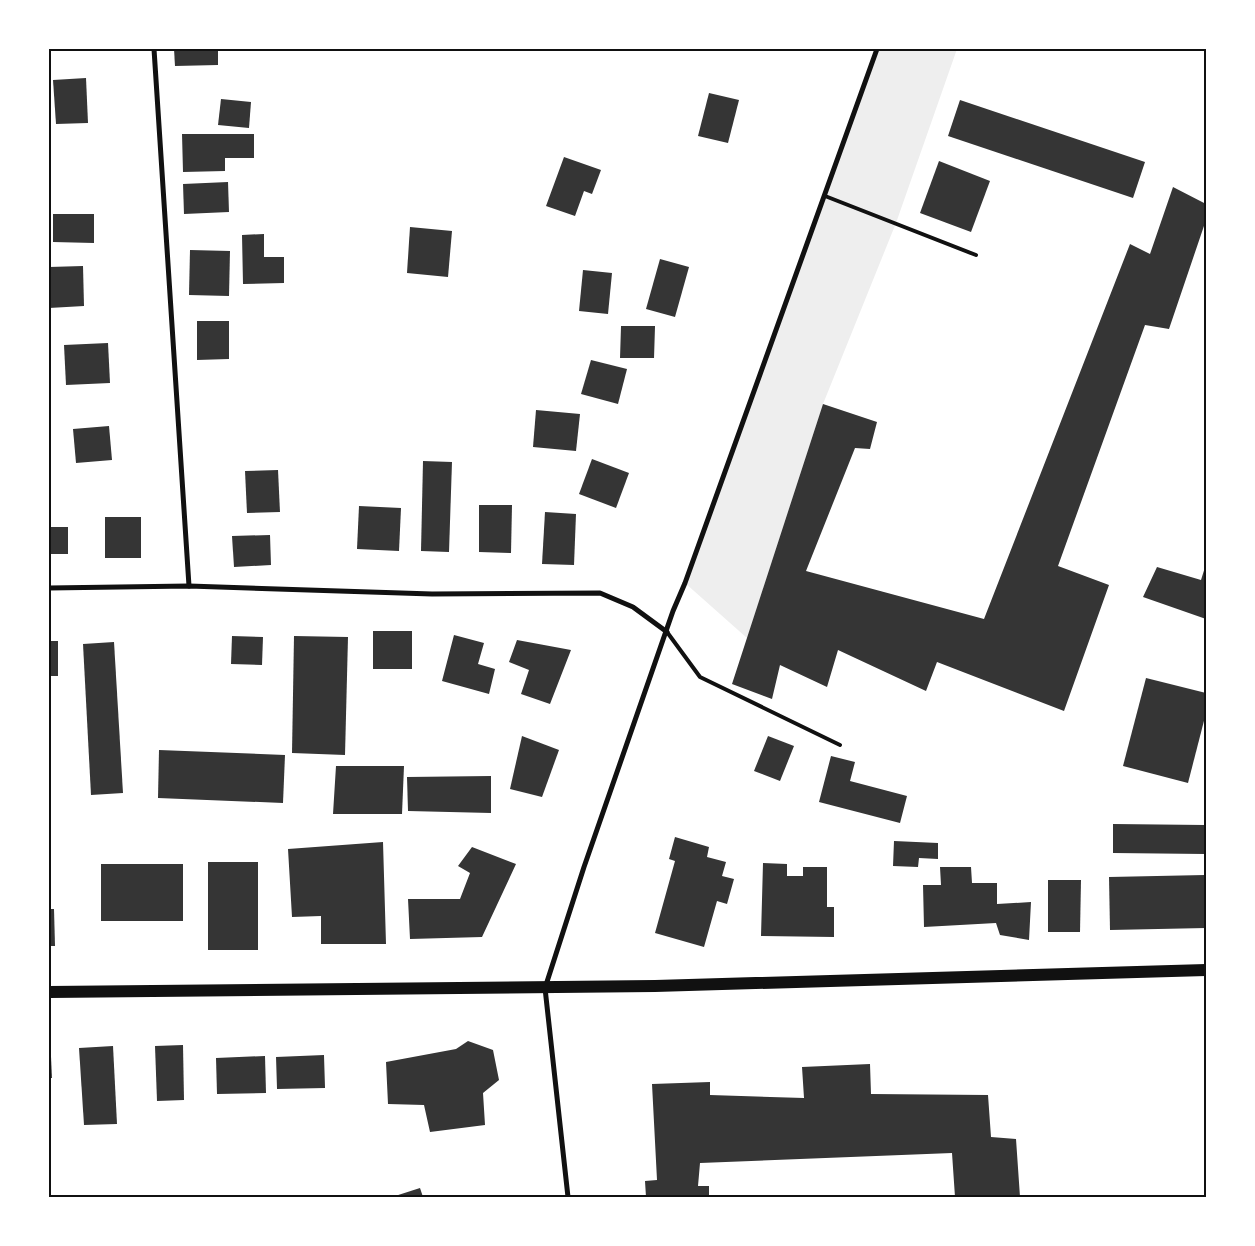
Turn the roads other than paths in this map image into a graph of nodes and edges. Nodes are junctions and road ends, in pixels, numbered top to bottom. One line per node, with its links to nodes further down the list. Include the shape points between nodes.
1 (154, 49): 5 (street)
2 (877, 49): 3 (street)
3 (825, 196): 4 (lane); 7 (street)
4 (976, 255)
5 (189, 586): 6 (street); 7 (street, via 432,594 600,593 633,607)
6 (49, 588)
7 (667, 632): 8 (lane, via 700,677); 10 (street)
8 (840, 745)
9 (1206, 970): 10 (main road)
10 (545, 988): 11 (main road); 12 (street)
11 (49, 992)
12 (568, 1197)

